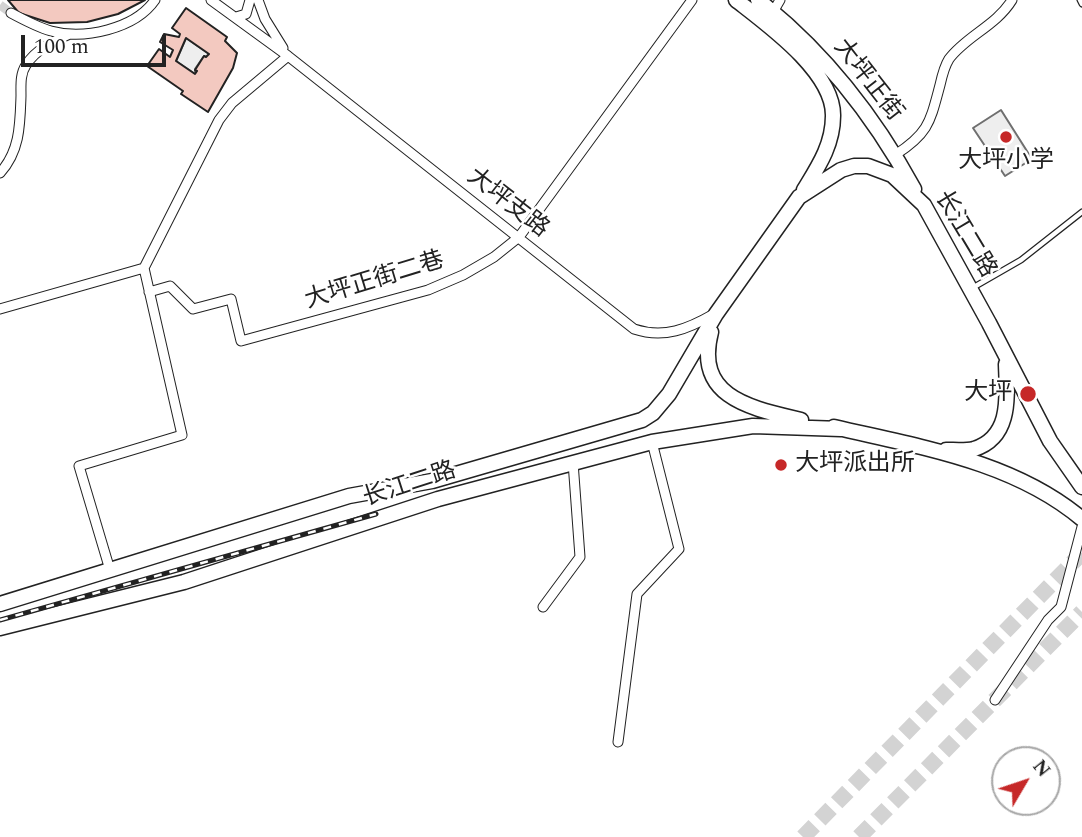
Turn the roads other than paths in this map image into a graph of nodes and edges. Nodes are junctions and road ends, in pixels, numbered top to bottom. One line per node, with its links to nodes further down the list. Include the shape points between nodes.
1 (156, 0): 12 (street, via 142,14 120,25)
2 (211, 0): 11 (street, 大坪支路)
3 (250, 0): 11 (street, via 246,14)
4 (258, 0): 13 (street)
5 (692, 0): 19 (street, 大坪正街二巷)
6 (736, 0): 16 (main road, 大坪正街, via 804,59 831,101 830,140)
7 (758, 0): 9 (main road, 大坪正街)
8 (1012, 0): 14 (street, via 1003,15 949,59 931,119 914,142)
9 (777, 6): 14 (main road, 大坪正街)
10 (11, 13): 12 (street)
11 (236, 17): 13 (street, 大坪支路)
12 (70, 34): 15 (street, via 50,43 24,68 17,144)
13 (288, 56): 19 (street, 大坪支路); 20 (street, via 232,103 219,120)
14 (895, 155): 17 (main road, 大坪正街)
15 (0, 173)
16 (799, 197): 17 (main road, 长江二路, via 841,170 868,166 892,174); 24 (main road, 长江二路)
17 (924, 205): 21 (main road, 长江二路)
18 (1082, 212): 21 (lane, via 1021,260)
19 (519, 237): 22 (street, 大坪正街二巷, via 494,257 428,290 241,341 231,299 193,309 170,286); 24 (street, 大坪支路, via 634,329 673,332)
20 (144, 268): 22 (street); 23 (street)
21 (970, 290): 25 (main road, 长江二路)
22 (149, 292): 33 (street, via 182,435 79,466)
23 (0, 309)
24 (716, 314): 26 (main road, 长江二路, via 707,357 720,387 758,410); 33 (main road, 长江二路, via 669,394 642,420 432,481 349,496)
25 (1006, 358): 28 (main road, 长江二路, via 1007,398 1000,430 973,449); 30 (main road, 长江二路, via 1049,441)
26 (841, 429): 27 (main road, 长江二路, via 752,426); 28 (main road, 长江二路)
27 (652, 442): 29 (main road, 长江二路); 38 (street, via 680,549 637,594)
28 (938, 451): 31 (main road, 长江二路, via 1047,494)
29 (573, 462): 35 (street, via 580,557); 36 (main road, 长江二路, via 438,499 184,582)
30 (1082, 487)
31 (1082, 519)
32 (1082, 527): 37 (street, via 1061,607)
33 (110, 570): 34 (main road, 长江二路)
34 (0, 604)
35 (543, 607)
36 (0, 628)
37 (995, 701)
38 (618, 742)

